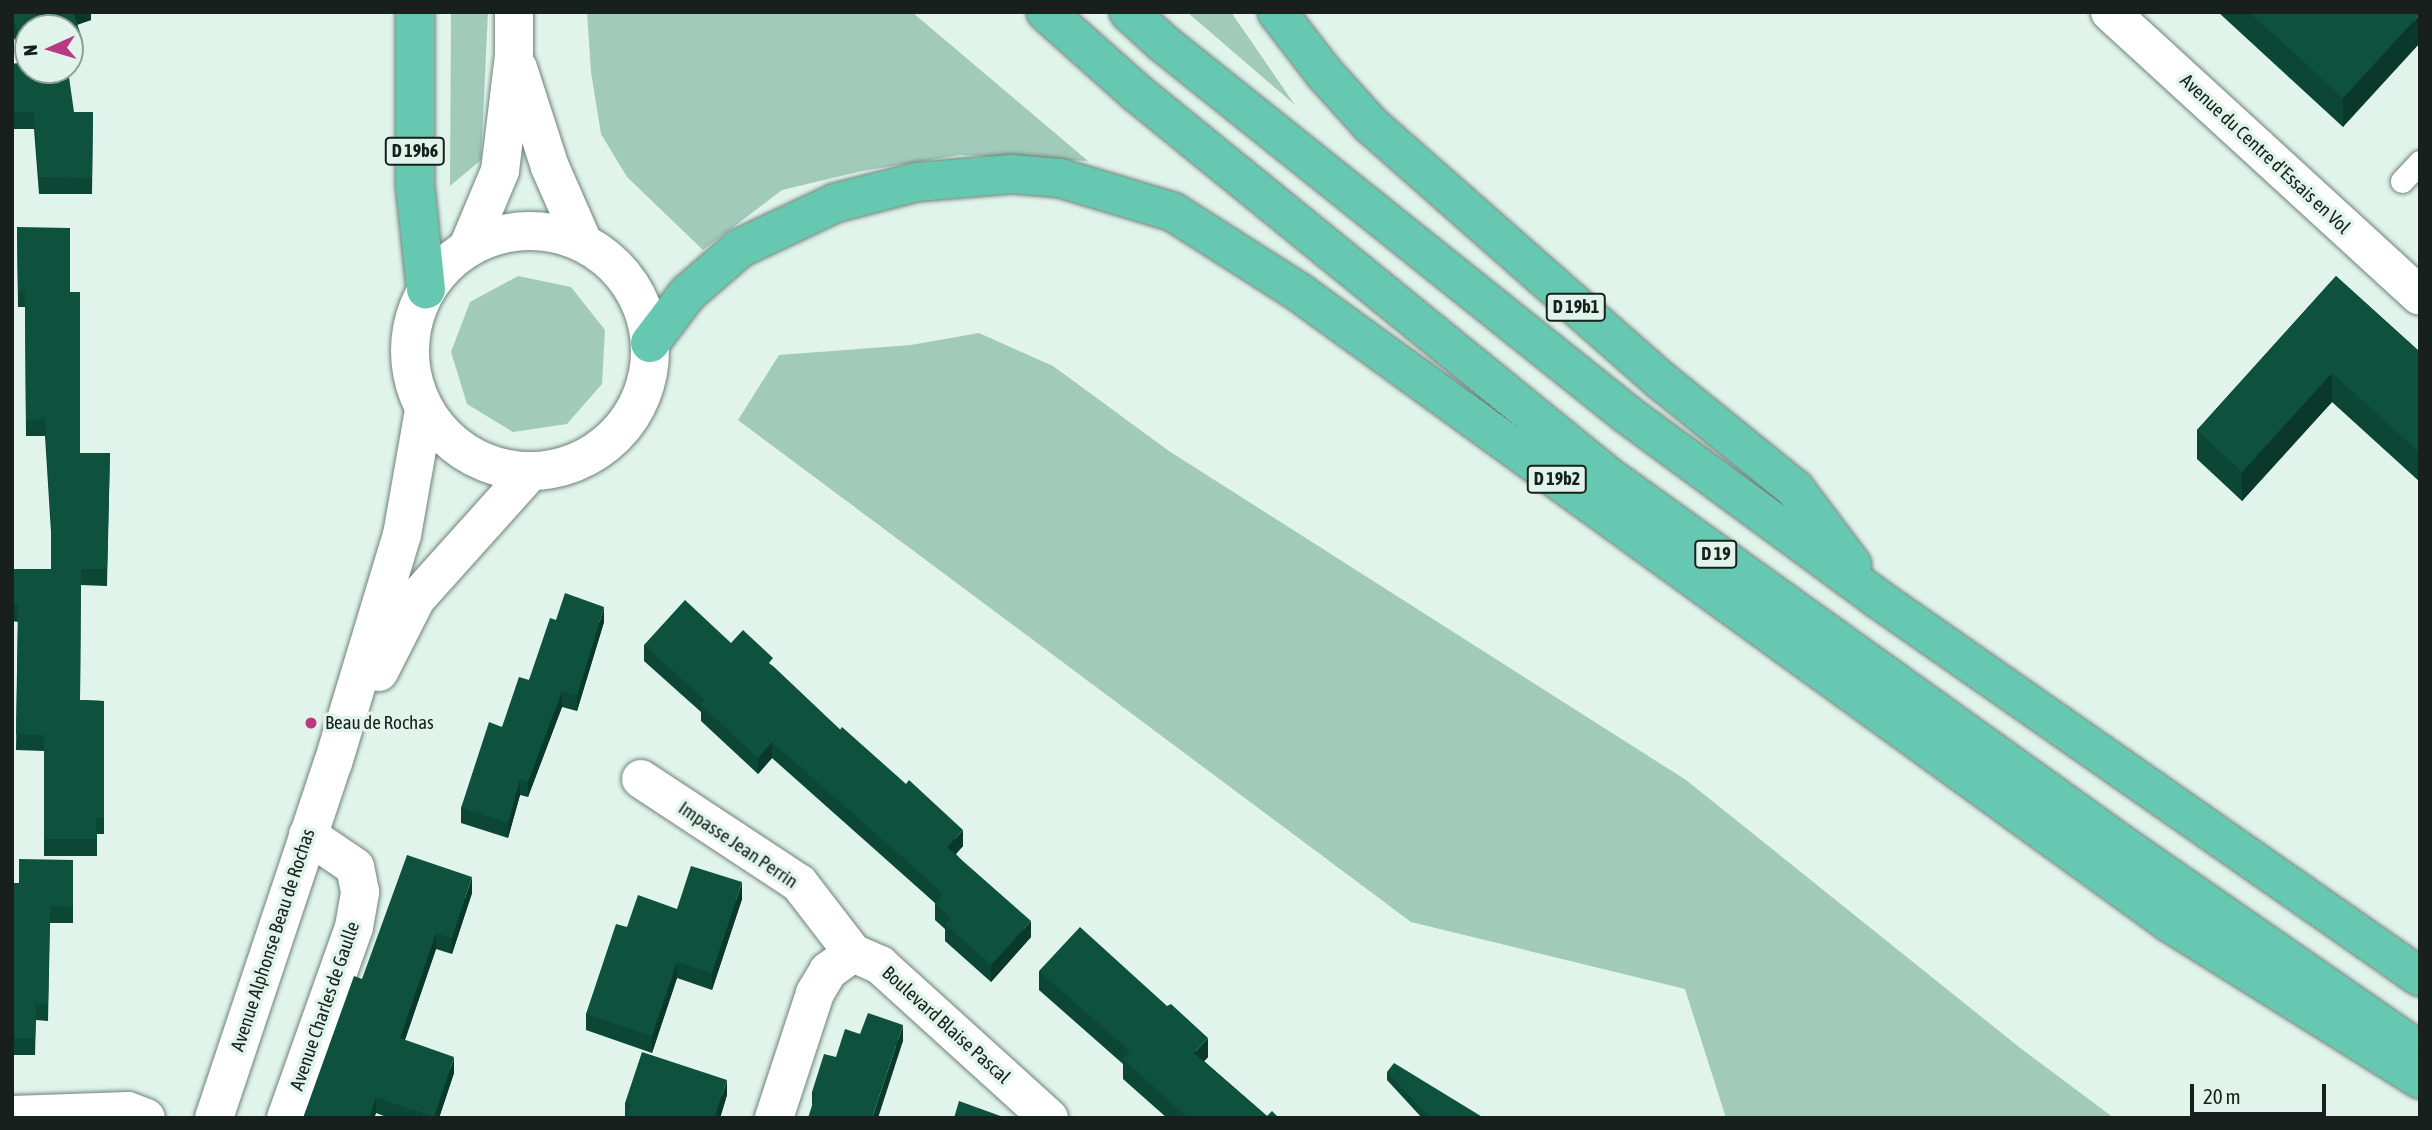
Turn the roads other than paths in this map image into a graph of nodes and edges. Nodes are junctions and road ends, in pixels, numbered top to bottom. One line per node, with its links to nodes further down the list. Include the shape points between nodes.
1 (415, 12): 12 (main road, D 19b6, via 415,185)
2 (514, 12): 7 (main road)
3 (1046, 12): 23 (main road, D 19, via 1137,93 1609,477 2125,847)
4 (1129, 12): 17 (main road, via 1628,415)
5 (1277, 12): 17 (main road, D 19b1, via 1371,125 1664,383 1795,489)
6 (2110, 12): 13 (main road, Avenue du Centre d'Essais en Vol)
7 (514, 55): 10 (main road, via 550,167); 11 (main road, via 500,171)
8 (2420, 162): 9 (lane)
9 (2402, 181)
10 (583, 242): 11 (main road, via 545,231 518,232); 14 (main road, via 609,260 629,284 644,312)
11 (468, 247): 12 (main road)
12 (426, 289): 15 (main road, via 414,317 409,349 413,380)
13 (2420, 296)
14 (650, 343): 16 (main road, via 643,392 631,416 604,446 569,465); 24 (main road, D 19b2, via 687,294 740,248 835,203 917,182 1012,174 1060,178 1173,212 1300,293 2170,923)
15 (424, 410): 16 (main road, via 451,442 487,464); 18 (main road, Avenue Alphonse Beau de Rochas, via 402,535)
16 (530, 472): 18 (main road, Avenue Alphonse Beau de Rochas, via 416,599)
17 (1877, 598): 22 (main road)
18 (333, 763): 20 (main road, Avenue Alphonse Beau de Rochas)
19 (640, 779): 21 (main road, Impasse Jean Perrin, via 799,883)
20 (308, 835): 27 (main road, Avenue Alphonse Beau de Rochas); 28 (main road, Avenue Charles de Gaulle, via 355,867 360,892 354,927)
21 (853, 953): 29 (main road, via 828,971 815,993); 30 (main road, Boulevard Blaise Pascal, via 880,965)
22 (2420, 977)
23 (2420, 1051)
24 (2420, 1079)
25 (12, 1115): 26 (main road, via 128,1111)
26 (146, 1118)
27 (214, 1118)
28 (286, 1118)
29 (774, 1118)
30 (1049, 1118)

